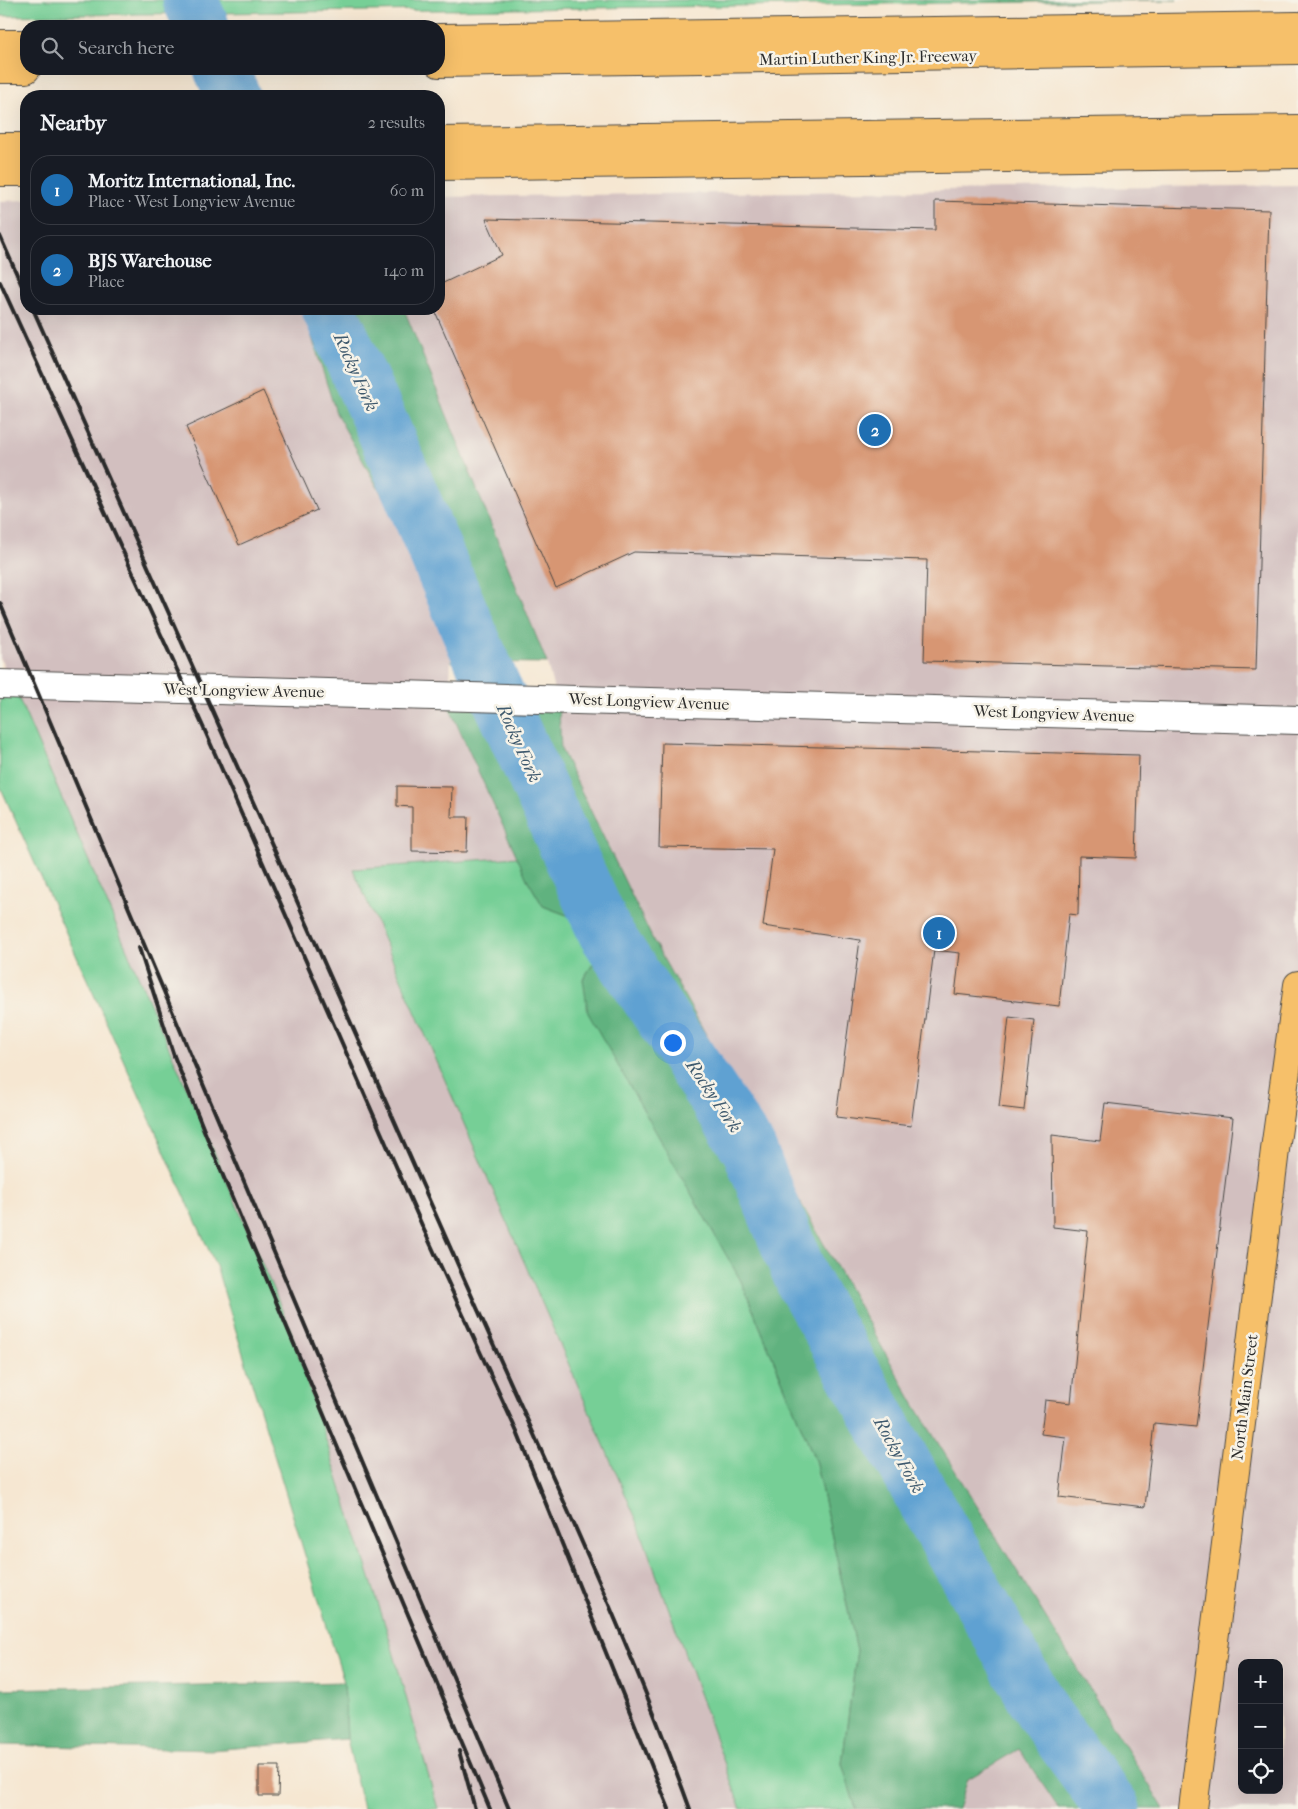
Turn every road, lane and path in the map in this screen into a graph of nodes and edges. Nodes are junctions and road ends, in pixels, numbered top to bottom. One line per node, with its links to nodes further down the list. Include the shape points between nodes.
1 (1298, 26): 2 (highway)
2 (445, 38)
3 (0, 44): 4 (highway)
4 (20, 44)
5 (1298, 50): 6 (highway, Martin Luther King Jr. Freeway)
6 (445, 63)
7 (0, 69): 8 (highway)
8 (20, 69)
9 (1298, 129): 10 (highway)
10 (445, 141)
11 (20, 146): 12 (highway)
12 (0, 147)
13 (1298, 154): 14 (highway)
14 (445, 166)
15 (0, 172): 16 (highway)
16 (20, 172)
17 (0, 684): 18 (street, West Longview Avenue)
18 (1298, 720)
19 (1298, 985): 20 (highway, North Main Street)
20 (1193, 1807)

